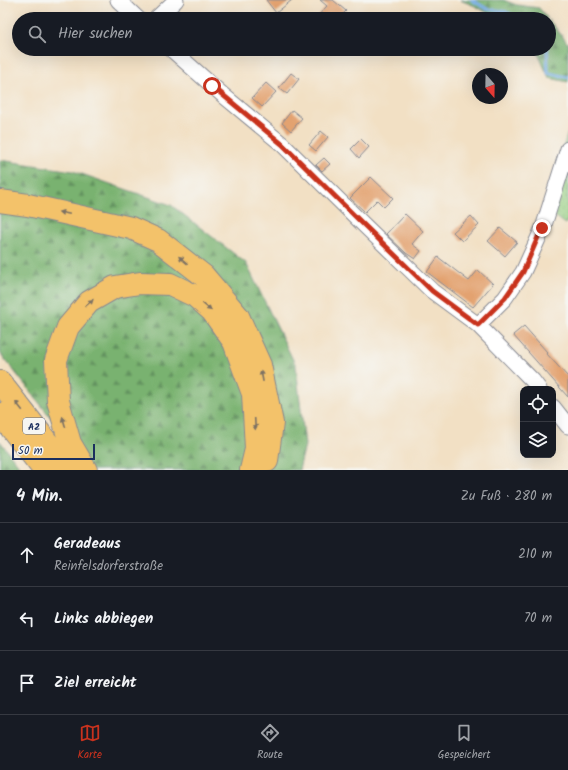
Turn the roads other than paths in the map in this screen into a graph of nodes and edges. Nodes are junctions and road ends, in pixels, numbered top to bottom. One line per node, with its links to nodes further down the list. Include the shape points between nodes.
1 (118, 0): 3 (street)
2 (176, 0): 4 (street)
3 (131, 12)
4 (163, 12)
5 (179, 56): 8 (street, via 282,144 432,291)
6 (568, 148): 8 (street, via 542,228 523,272 505,298)
7 (0, 201): 18 (highway, one-way to 7, via 272,423 260,365 238,316 204,276 158,240 131,228)
8 (478, 325): 10 (street)
9 (0, 382): 15 (highway, A2, one-way to 9)
10 (536, 386)
11 (556, 411): 13 (street)
12 (0, 414): 14 (highway, A2)
13 (568, 426)
14 (44, 470)
15 (69, 470)
16 (86, 470): 17 (highway, one-way to 17, via 70,443 58,401 56,360 68,327 89,302 115,287 140,283 170,284 195,296 212,311 234,342 253,394 256,449)
17 (251, 470)
18 (266, 470)

